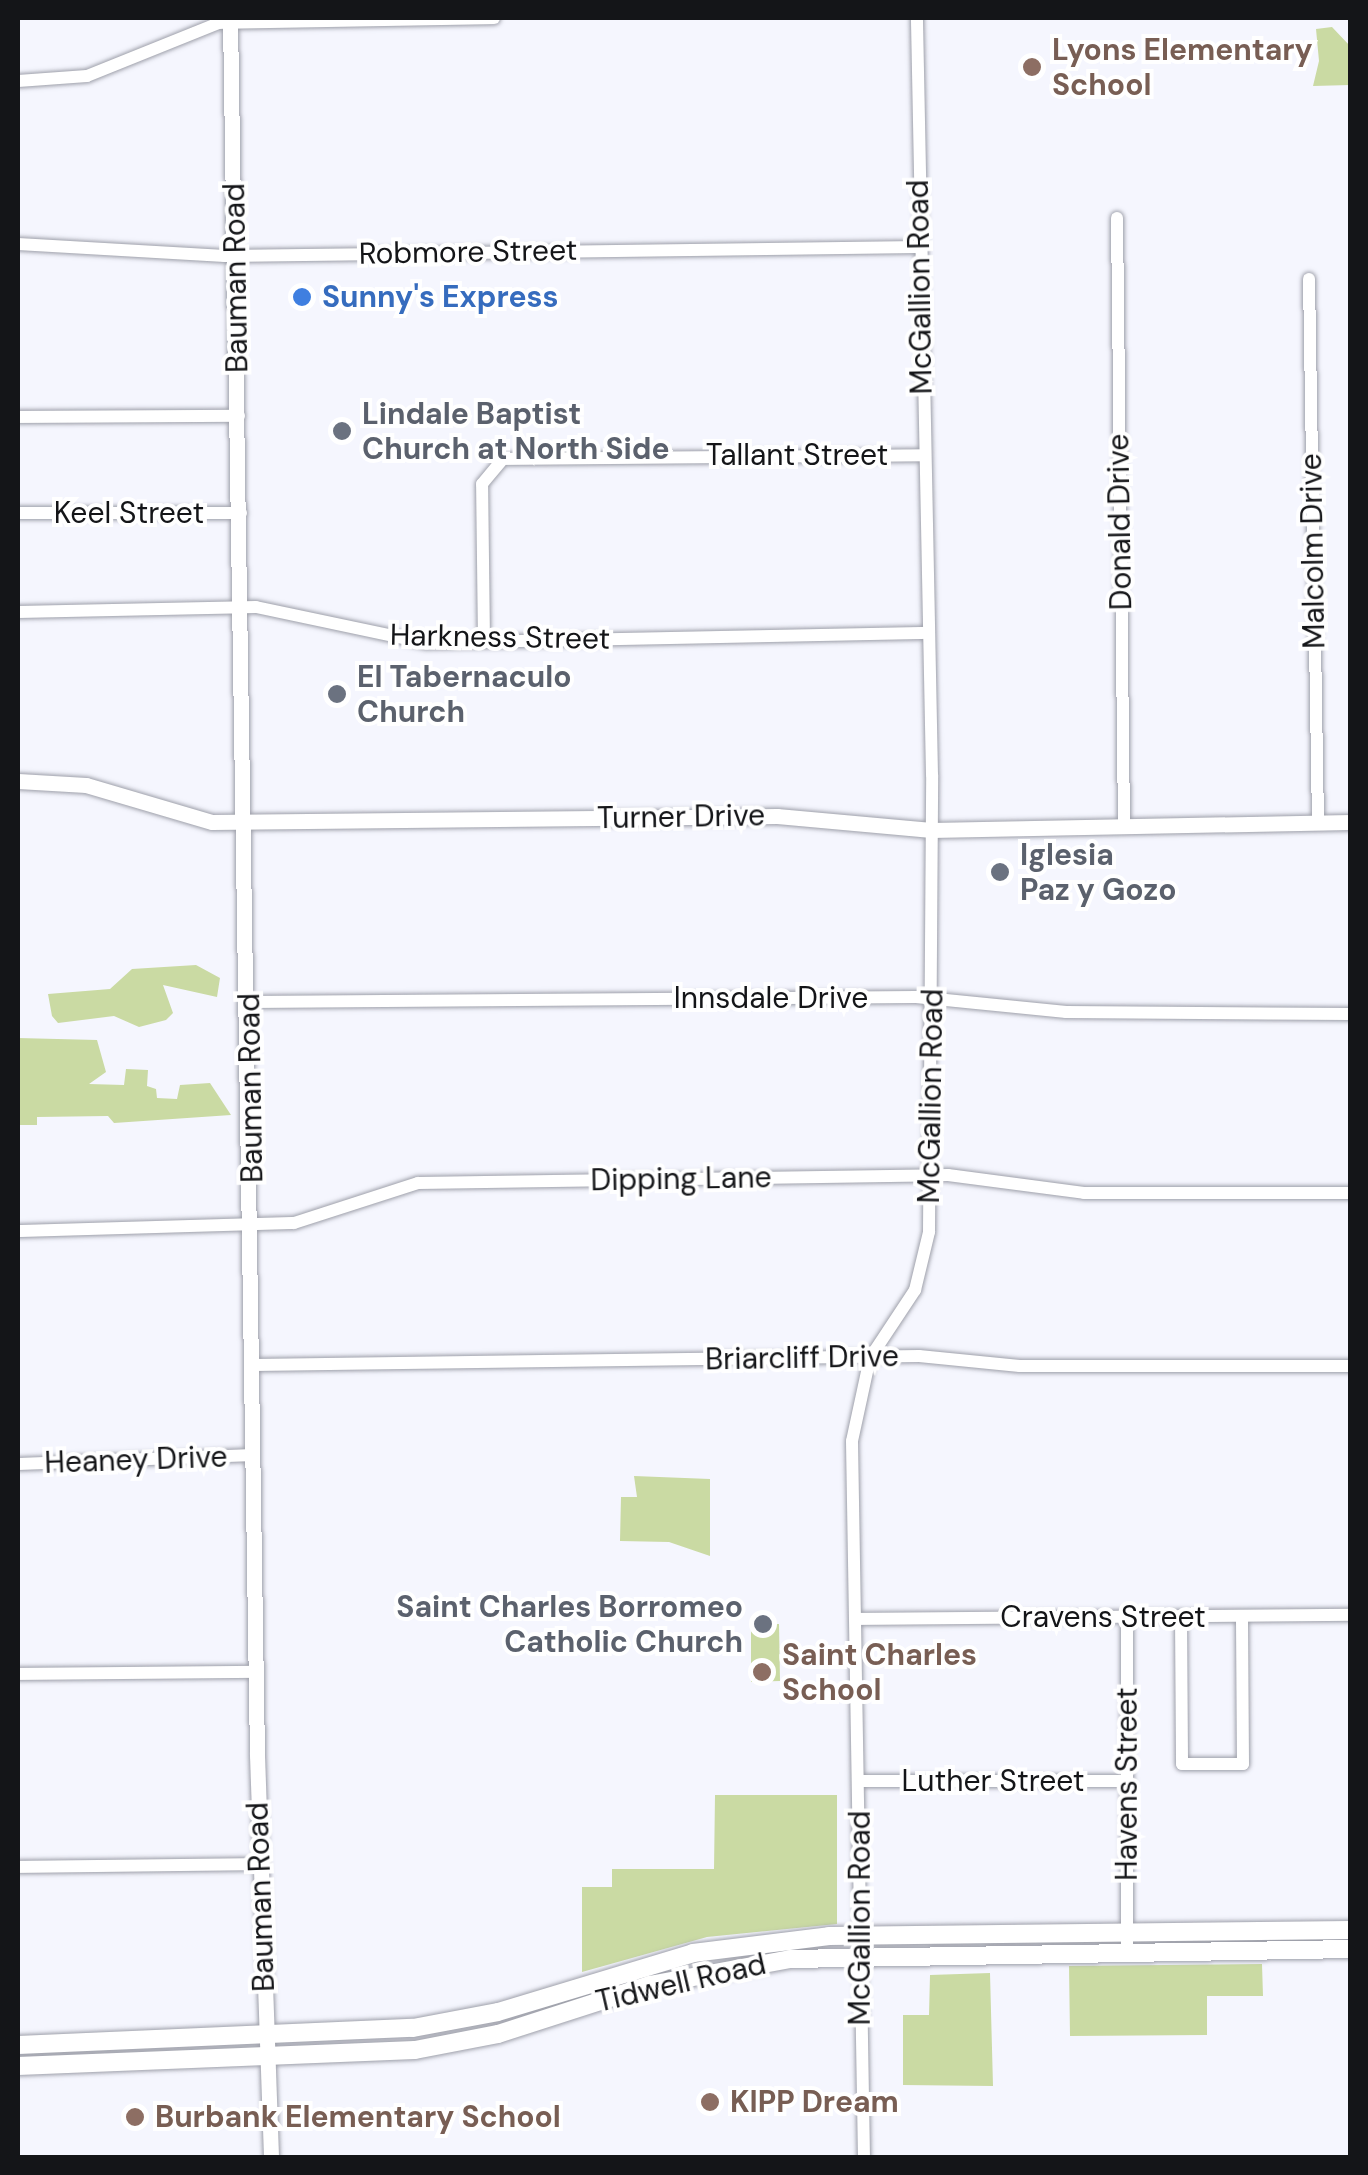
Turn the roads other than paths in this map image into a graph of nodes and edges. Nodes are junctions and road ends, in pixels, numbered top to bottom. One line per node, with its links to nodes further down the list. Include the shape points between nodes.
1 (494, 18): 3 (street)
2 (917, 18): 7 (street, McGallion Road)
3 (230, 20): 4 (street, via 87,76); 8 (street, Bauman Road)
4 (18, 81)
5 (1118, 218): 23 (street, Donald Drive)
6 (18, 244): 8 (street, Robmore Street)
7 (919, 247): 8 (street, Robmore Street); 12 (street, McGallion Road)
8 (235, 255): 10 (street, Bauman Road)
9 (1309, 279): 22 (street, Malcolm Drive)
10 (239, 416): 11 (street); 14 (street, Bauman Road)
11 (18, 417)
12 (922, 455): 17 (street, McGallion Road); 18 (street, Tallant Street, via 504,459 482,484)
13 (18, 513): 14 (street, Keel Street)
14 (241, 513): 15 (street, Bauman Road)
15 (243, 606): 16 (street, Harkness Street); 18 (street, Harkness Street, via 400,640); 21 (street, Bauman Road)
16 (18, 612)
17 (927, 633): 18 (street, Harkness Street); 24 (street, McGallion Road)
18 (484, 640)
19 (18, 781): 21 (street, Turner Drive, via 86,784 187,819)
20 (1350, 822): 22 (street, Turner Drive)
21 (247, 823): 24 (street, Turner Drive, via 777,816); 26 (street, Bauman Road)
22 (1318, 823): 23 (street, Turner Drive)
23 (1124, 827): 24 (street, Turner Drive)
24 (931, 830): 25 (street, McGallion Road)
25 (932, 997): 26 (street, Innsdale Drive); 27 (street, Innsdale Drive, via 1066,1012); 28 (street, McGallion Road)
26 (250, 1002): 30 (street, Bauman Road)
27 (1350, 1014)
28 (930, 1176): 29 (street, Dipping Lane, via 1084,1193); 30 (street, Dipping Lane, via 418,1183 316,1218); 32 (street, McGallion Road, via 925,1264)
29 (1350, 1194)
30 (253, 1224): 31 (street, Dipping Lane); 33 (street, Bauman Road)
31 (18, 1231)
32 (870, 1358): 33 (street, Briarcliff Drive); 34 (street, Briarcliff Drive, via 950,1357 1020,1366); 41 (street, McGallion Road, via 852,1441)
33 (254, 1365): 35 (street, Bauman Road)
34 (1350, 1366)
35 (254, 1455): 36 (street, Heaney Drive); 42 (street, Bauman Road)
36 (18, 1464)
37 (1350, 1615): 40 (street, Cravens Street)
38 (1126, 1616): 39 (street, Cravens Street); 41 (street, Cravens Street); 45 (street, Havens Street)
39 (1181, 1616): 40 (street, Cravens Street); 40 (street, via 1182,1764 1243,1764)
40 (1242, 1616)
41 (855, 1619): 44 (street, McGallion Road)
42 (257, 1672): 43 (street); 46 (street, Bauman Road)
43 (18, 1674)
44 (859, 1782): 45 (street, Luther Street); 50 (street, McGallion Road)
45 (1128, 1782): 49 (street, Havens Street)
46 (260, 1864): 47 (street); 60 (street, Bauman Road)
47 (18, 1867)
48 (1350, 1930): 51 (main road, Tidwell Road)
49 (1127, 1932): 50 (main road, Tidwell Road); 51 (main road, Tidwell Road); 53 (street, Havens Street)
50 (858, 1934): 54 (main road, Tidwell Road); 55 (street, McGallion Road)
51 (1318, 1940): 52 (main road, Tidwell Road); 53 (main road, Tidwell Road)
52 (1350, 1949)
53 (1127, 1952): 55 (main road, Tidwell Road)
54 (694, 1953): 56 (main road); 57 (main road, Tidwell Road)
55 (858, 1956): 56 (main road, Tidwell Road, via 790,1958); 68 (street, McGallion Road)
56 (698, 1974): 58 (main road, Tidwell Road)
57 (574, 1986): 58 (main road); 59 (main road, Tidwell Road, via 498,2012)
58 (574, 2010): 63 (main road, Tidwell Road)
59 (414, 2028): 60 (main road, Tidwell Road); 63 (main road)
60 (266, 2038): 61 (main road, Tidwell Road); 64 (street, Bauman Road)
61 (102, 2044): 62 (main road, Tidwell Road); 65 (main road)
62 (18, 2045)
63 (415, 2050): 64 (main road, Tidwell Road)
64 (267, 2059): 65 (main road, Tidwell Road); 67 (street, Bauman Road)
65 (104, 2065): 66 (main road, Tidwell Road)
66 (18, 2066)
67 (271, 2158)
68 (864, 2158)

